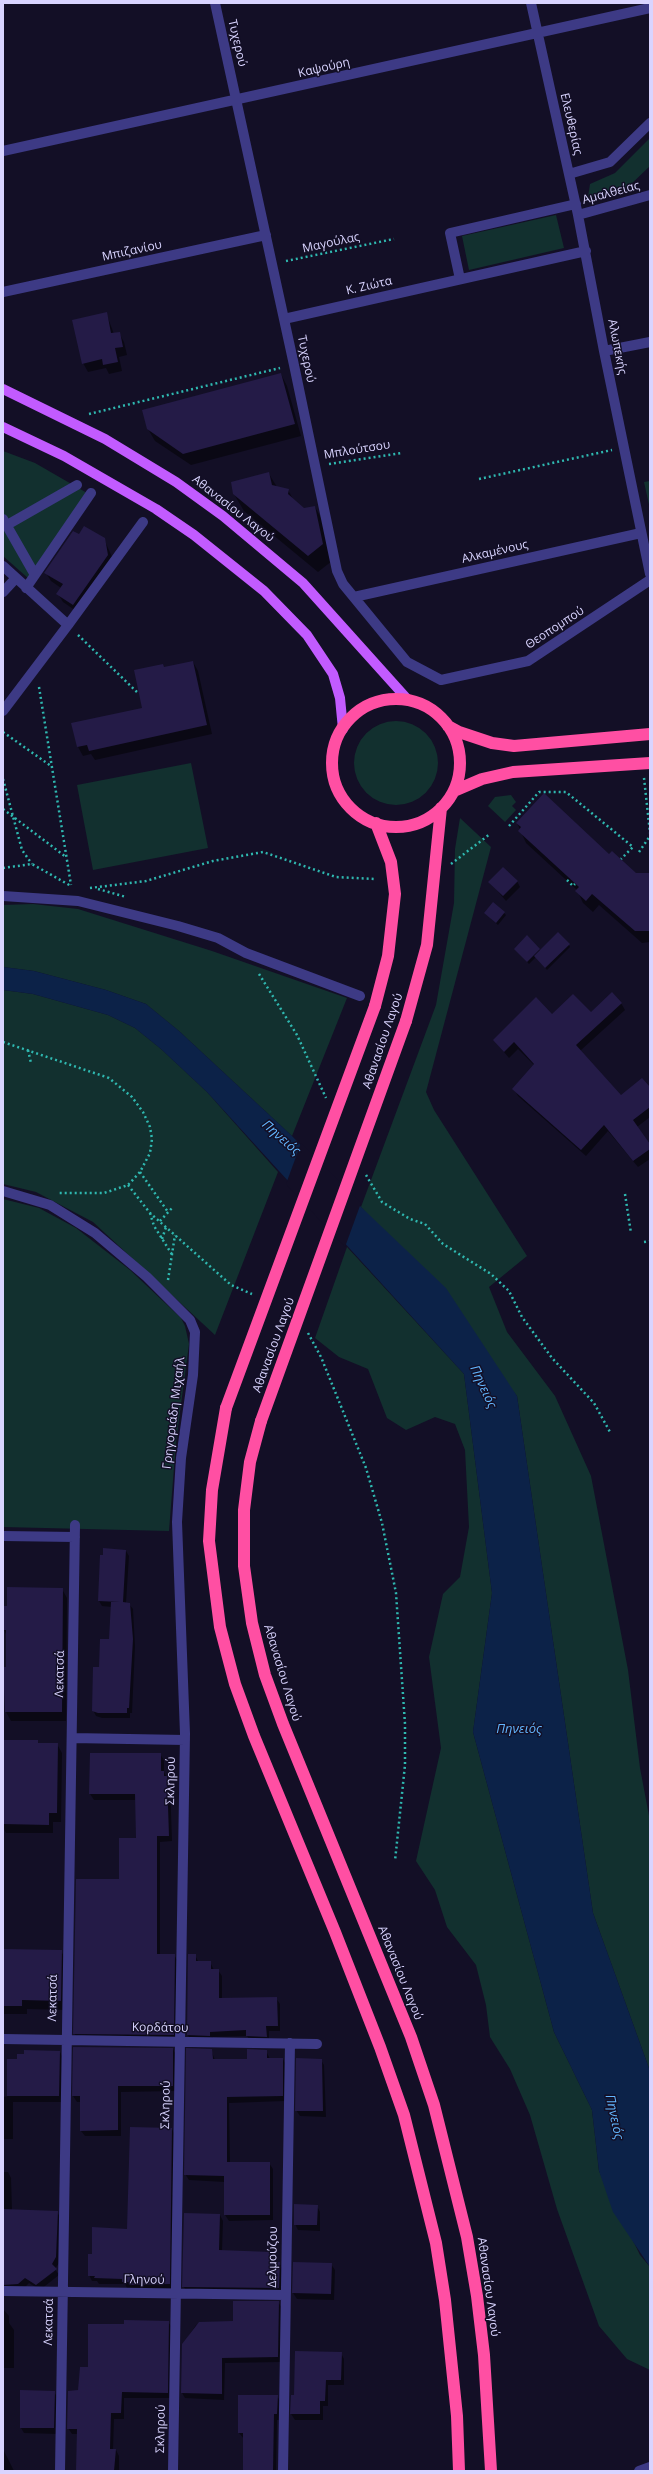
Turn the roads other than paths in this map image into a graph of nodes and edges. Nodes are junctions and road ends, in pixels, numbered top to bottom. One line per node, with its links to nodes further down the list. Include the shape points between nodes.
1 (215, 3): 5 (street, Τυχερού)
2 (531, 3): 4 (street, Ελευθερίας)
3 (650, 8): 4 (street, Καψούρη)
4 (538, 32): 5 (street, Καψούρη); 8 (street, Ελευθερίας)
5 (237, 101): 7 (street, Καψούρη); 12 (street, Τυχερού)
6 (650, 123): 8 (street, via 610,162)
7 (3, 151)
8 (569, 174): 10 (street, Ελευθερίας)
9 (650, 195): 11 (street, Αμαλθείας)
10 (576, 204): 11 (street, Ελευθερίας); 14 (street, via 450,232)
11 (578, 215): 13 (street, Ελευθερίας)
12 (266, 235): 15 (street, Μπιζανίου); 16 (street, Τυχερού)
13 (586, 251): 14 (street, Κ. Ζιώτα); 18 (street, Αλωπεκής)
14 (460, 279): 16 (street, Κ. Ζιώτα)
15 (3, 292)
16 (284, 319): 33 (street, Τυχερού, via 337,571 340,580)
17 (650, 342): 18 (street)
18 (604, 351): 25 (street, Αλωπεκής)
19 (3, 389): 36 (main road, Αθανασίου Λαγού, via 71,421 176,482 239,529 303,583)
20 (3, 427): 39 (main road, via 64,456 156,509 194,535 264,591 307,635 333,674 340,698)
21 (77, 485): 23 (street)
22 (91, 493): 28 (street)
23 (5, 522): 28 (street)
24 (143, 522): 34 (street)
25 (641, 533): 27 (street, Αλωπεκής); 33 (street, Αλκαμένους)
26 (3, 566): 29 (street)
27 (650, 574)
28 (35, 575): 31 (street)
29 (16, 578): 31 (street); 32 (street)
30 (650, 580): 35 (street, Θεοπομπού, via 528,661)
31 (26, 588): 34 (street)
32 (3, 592)
33 (354, 597): 35 (street, Τυχερού, via 407,662)
34 (68, 625): 37 (street, via 35,665)
35 (441, 680)
36 (409, 701): 38 (highway, via 431,710); 39 (highway, via 386,700 373,704 351,718)
37 (3, 711)
38 (448, 726): 40 (highway, via 479,739 514,746); 42 (highway, via 454,735 460,756)
39 (343, 729): 44 (highway, via 333,754 336,783 351,808)
40 (650, 734)
41 (650, 762): 42 (highway, via 513,772 482,779)
42 (454, 791): 43 (highway)
43 (441, 808): 44 (highway, via 413,825 394,827); 67 (highway, Αθανασίου Λαγού, bridge, via 427,945 406,1021 261,1420 250,1462 244,1510 244,1566 252,1623 265,1675 411,2037 434,2106 467,2237 477,2296 484,2355)
44 (376, 824): 66 (highway, Αθανασίου Λαγού, bridge, via 392,862 395,894 388,956 375,1006 226,1408 212,1490 209,1541 220,1627 235,1684 341,1946 404,2115 436,2243 445,2300 456,2402)
45 (3, 896): 46 (street, via 78,901 218,938 246,953)
46 (360, 996)
47 (3, 1191): 52 (street, Γρηγοριάδη Μιχαήλ, via 50,1205 80,1221 163,1293 190,1320 195,1332 181,1458 177,1522)
48 (75, 1525): 50 (street, Λεκατσά)
49 (3, 1536): 50 (street)
50 (75, 1537): 51 (street, Λεκατσά)
51 (72, 1738): 52 (street); 54 (street, Λεκατσά)
52 (185, 1740): 55 (street, Σκληρού)
53 (3, 2039): 54 (street, Κορδάτου)
54 (65, 2040): 55 (street, Κορδάτου); 59 (street, Λεκατσά)
55 (180, 2042): 56 (street, Κορδάτου); 60 (street, Σκληρού)
56 (290, 2043): 57 (street, Κορδάτου); 61 (street, Δελμούζου)
57 (317, 2044)
58 (3, 2291): 59 (street, Γληνού)
59 (63, 2292): 60 (street, Γληνού); 63 (street, Λεκατσά)
60 (176, 2294): 61 (street, Γληνού); 64 (street, Σκληρού)
61 (285, 2295): 65 (street, Δελμούζου)
62 (650, 2467): 68 (street)
63 (60, 2471)
64 (173, 2471)
65 (283, 2471)
66 (459, 2471)
67 (491, 2471)
68 (639, 2471)

